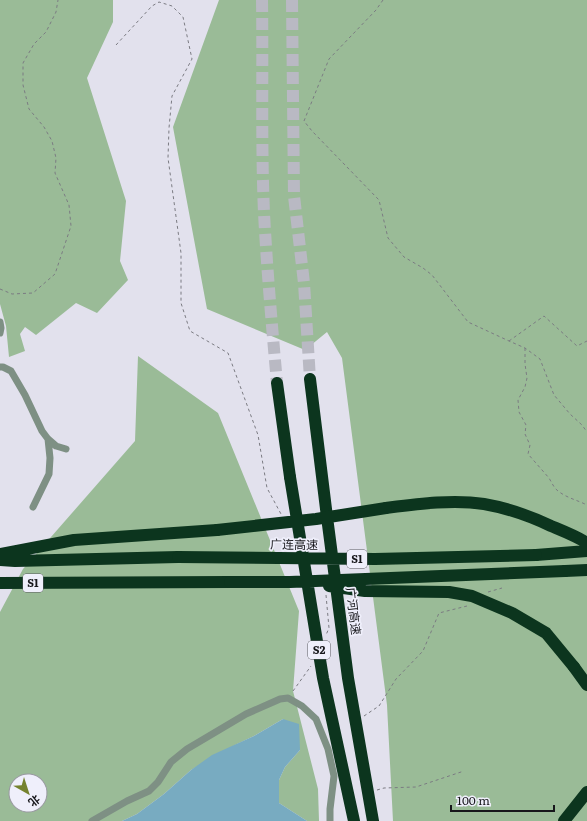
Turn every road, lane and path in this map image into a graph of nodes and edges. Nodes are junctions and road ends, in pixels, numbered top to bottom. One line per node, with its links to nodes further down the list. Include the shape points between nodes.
1 (58, 0): 5 (path, via 56,12 46,32 34,44 23,63 23,85 29,108 52,140 56,158 55,173 70,205 71,226 55,274 33,293 12,294)
2 (383, 0): 8 (path, via 328,59 304,121 379,200 388,238 404,257 432,274 468,322)
3 (160, 1): 4 (path, via 152,6); 19 (path, via 172,6 183,17 192,59 172,96 169,128 168,158 181,253 181,303 190,331 228,353 258,435 267,488)
4 (116, 45)
5 (0, 289)
6 (0, 322): 7 (street)
7 (0, 333)
8 (509, 341): 9 (path, via 544,316 577,346); 10 (path)
9 (587, 341)
10 (525, 348): 14 (path, via 540,359 554,395); 17 (path, via 527,378 518,400 519,412 526,425 525,434 530,445 528,454 556,490 567,498)
11 (0, 367): 15 (street, via 11,371)
12 (310, 379): 42 (highway, 广河高速 / S2, bridge, via 348,678)
13 (277, 384): 41 (highway, S2, bridge, via 323,678)
14 (587, 432)
15 (48, 439): 16 (street, via 56,446); 18 (street, via 49,474)
16 (66, 449)
17 (587, 505)
18 (33, 507)
19 (281, 513)
20 (587, 543): 22 (highway, bridge, via 540,521 508,510 483,504 454,502 418,504 216,530 74,540)
21 (587, 551): 23 (highway, 广连高速 / S1, bridge, via 375,560)
22 (0, 554)
23 (0, 560)
24 (587, 570): 25 (highway, S1, bridge)
25 (290, 582): 26 (highway, S1, bridge); 33 (highway, bridge, via 365,591 449,592 472,596 512,613 546,633)
26 (0, 583)
27 (502, 588): 28 (path)
28 (484, 593)
29 (326, 596): 31 (path, via 329,628)
30 (468, 605): 35 (path, via 439,613 423,651 396,679 379,706)
31 (326, 634)
32 (312, 666): 34 (path)
33 (587, 685)
34 (288, 698): 39 (street, via 246,714 187,749 171,762 149,791); 40 (street, via 316,718 328,749 334,776)
35 (364, 716)
36 (464, 771): 37 (path, via 416,787)
37 (377, 790)
38 (585, 794): 43 (highway)
39 (92, 821)
40 (330, 821)
41 (354, 821)
42 (373, 821)
43 (564, 821)

